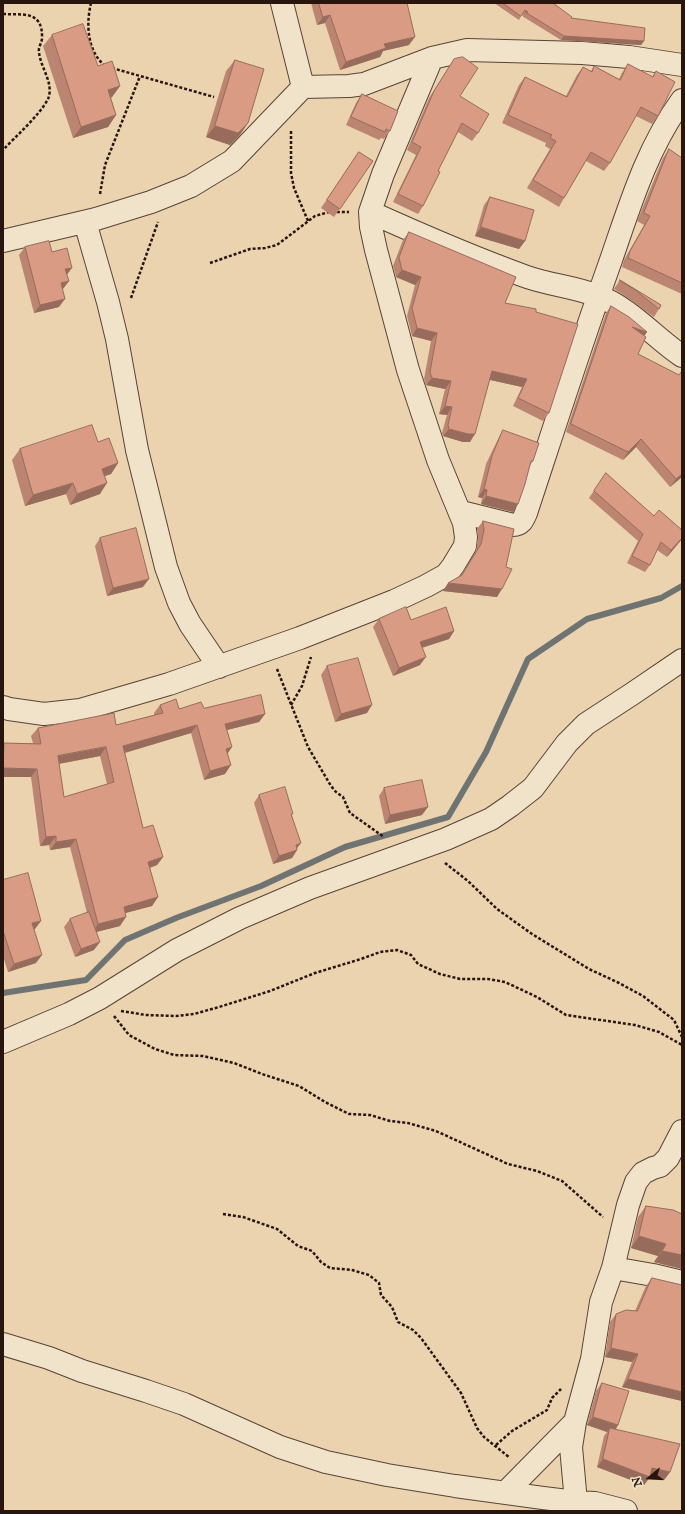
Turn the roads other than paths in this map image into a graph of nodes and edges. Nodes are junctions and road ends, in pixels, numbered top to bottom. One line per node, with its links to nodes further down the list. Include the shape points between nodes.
1 (282, 3): 4 (street)
2 (432, 58): 3 (street, via 467,50 582,53); 4 (street, via 364,84); 6 (street, via 383,174)
3 (682, 65)
4 (298, 93): 7 (street, via 232,161 191,186)
5 (682, 100): 9 (street, via 656,141 643,170)
6 (370, 213): 9 (street, via 528,277); 11 (street, via 376,250 408,370 441,467)
7 (91, 220): 8 (street); 13 (street, via 118,339 137,450 166,567 190,624)
8 (3, 241)
9 (598, 296): 10 (street, via 633,317); 11 (street, via 522,522 513,525)
10 (682, 356)
11 (460, 512): 13 (street, via 464,523 465,546 446,574 394,601)
12 (682, 660): 15 (street, via 586,724 566,743 533,788 491,819 424,847 310,888 212,931 155,962 100,998)
13 (219, 667): 14 (street, via 80,710 44,714)
14 (3, 707)
15 (3, 1042)
16 (682, 1131): 17 (street, via 668,1158 660,1166 643,1173 636,1182)
17 (612, 1268): 18 (street); 20 (street, via 601,1302 592,1359)
18 (682, 1282)
19 (3, 1344): 21 (street, via 184,1404 252,1435 326,1462)
20 (575, 1422): 21 (street); 22 (street, via 571,1447)
21 (505, 1493): 22 (street)
22 (576, 1502): 23 (street, via 595,1503)
23 (626, 1511)

